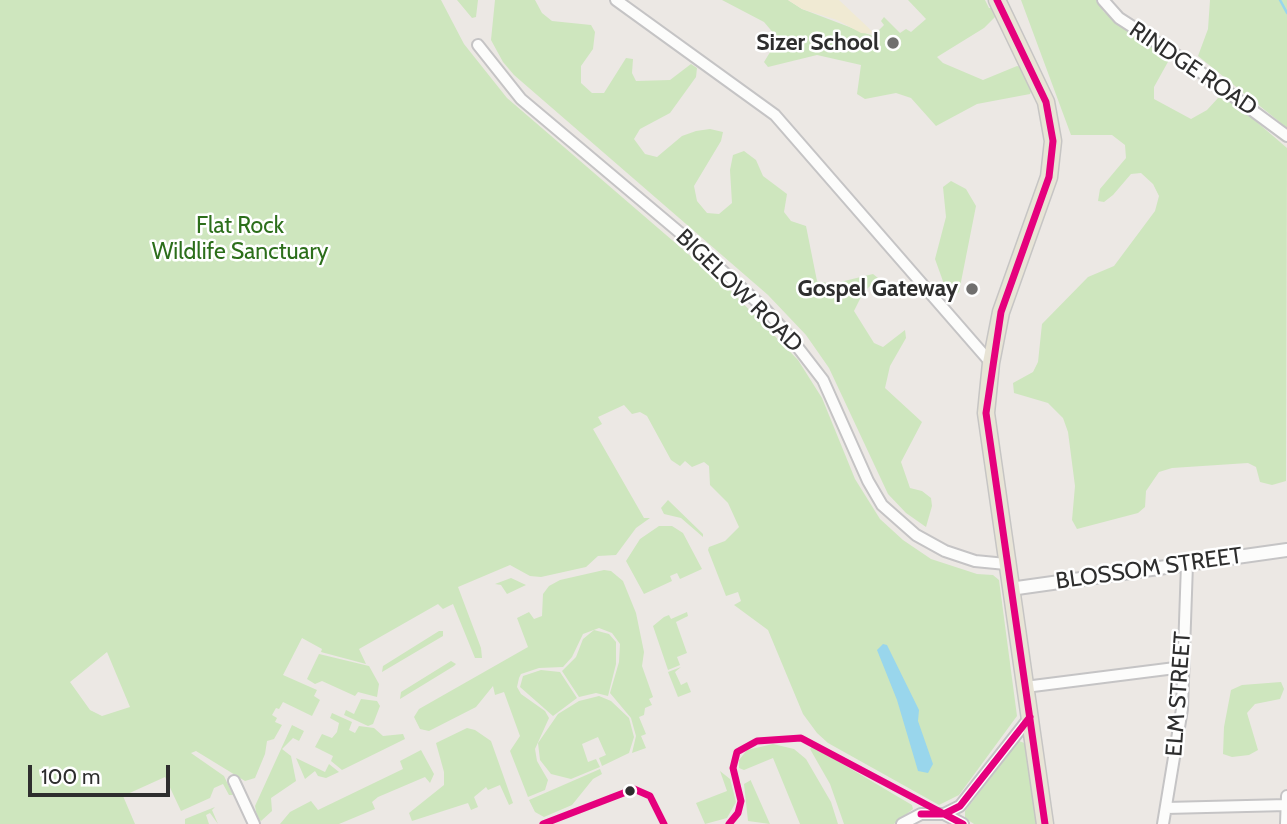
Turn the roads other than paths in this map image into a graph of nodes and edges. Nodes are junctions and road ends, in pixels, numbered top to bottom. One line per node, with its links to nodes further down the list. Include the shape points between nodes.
1 (616, 0): 8 (street, via 775,115)
2 (997, 0): 5 (main road)
3 (1008, 0): 5 (main road)
4 (1103, 0): 7 (street, RINDGE ROAD, via 1119,18)
5 (1018, 38): 8 (main road, via 1046,102 1052,153 1049,177 1001,312)
6 (478, 45): 10 (street, BIGELOW ROAD, via 522,99 679,232 789,336 823,380 882,505 916,535 945,551 975,561)
7 (1287, 136)
8 (990, 363): 10 (main road, via 987,429)
9 (1287, 550): 11 (street, BLOSSOM STREET)
10 (1006, 564): 12 (main road)
11 (1187, 564): 12 (street, BLOSSOM STREET); 13 (street, ELM STREET)
12 (1010, 589): 14 (main road)
13 (1183, 667): 14 (street); 19 (street, ELM STREET, via 1180,723)
14 (1025, 687): 15 (main road)
15 (1030, 718): 20 (street, via 966,801); 24 (main road)
16 (234, 781): 21 (street)
17 (1287, 796): 18 (street)
18 (1287, 804): 19 (street); 26 (street)
19 (1166, 808): 25 (street, ELM STREET)
20 (944, 814): 22 (street, via 921,814); 23 (street)
21 (254, 824)
22 (902, 824)
23 (963, 824)
24 (1045, 824)
25 (1163, 824)
26 (1286, 824)

